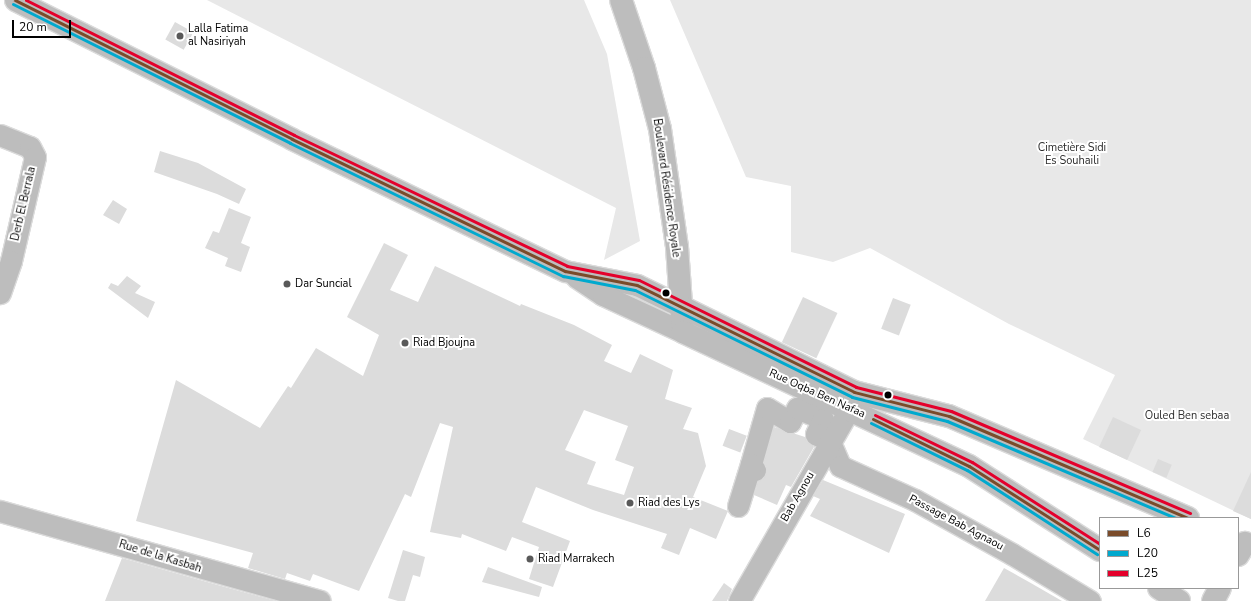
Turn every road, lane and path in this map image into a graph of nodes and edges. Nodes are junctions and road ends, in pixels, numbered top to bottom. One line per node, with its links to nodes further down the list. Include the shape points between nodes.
1 (14, 0): 4 (street, Rue Oqba Ben Nafaa, via 292,139)
2 (621, 0): 6 (main road, Boulevard Résidence Royale, via 644,68 660,129 676,247)
3 (0, 135): 5 (street, Derb El Berrala, via 30,147 35,157 11,260)
4 (570, 273): 6 (street, Rue Oqba Ben Nafaa, via 637,285); 7 (street, Rue Oqba Ben Nafaa, via 602,295)
5 (0, 293)
6 (680, 306): 7 (main road, Boulevard Résidence Royale); 8 (main road, Rue Oqba Ben Nafaa)
7 (683, 332): 8 (main road, Rue Oqba Ben Nafaa)
8 (852, 400): 9 (street, Bab Agnou); 12 (main road, Rue Oqba Ben Nafaa, via 949,416); 13 (main road, Rue Oqba Ben Nafaa, via 969,466)
9 (830, 442): 10 (street, via 816,434 823,419 797,408 790,422 767,408 753,467); 17 (street, Bab Agnou); 18 (street, Passage Bab Agnaou, via 840,466 915,500)
10 (738, 506)
11 (0, 510): 16 (street, Rue de la Kasbah)
12 (1186, 517)
13 (1099, 549)
14 (1161, 589): 19 (main road)
15 (1219, 589): 20 (main road)
16 (320, 601)
17 (739, 601)
18 (1090, 601)
19 (1179, 601)
20 (1213, 601)

